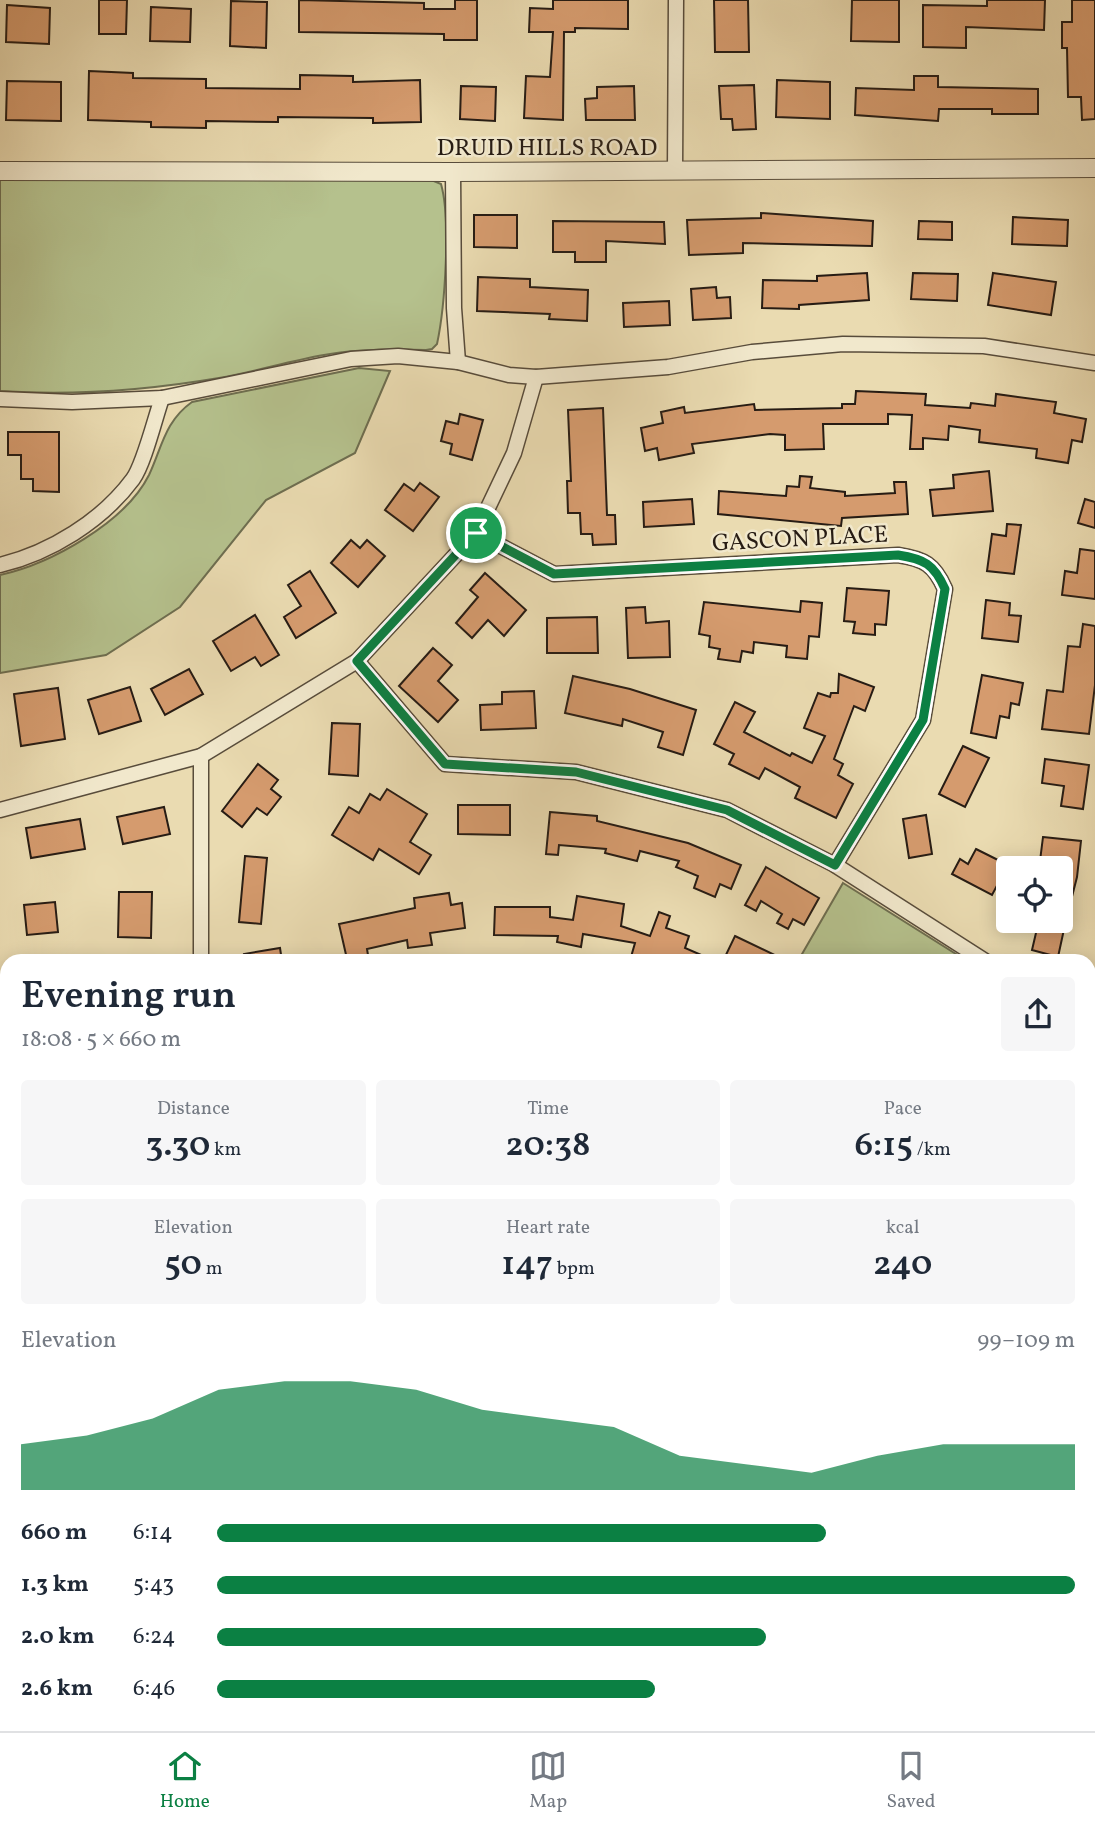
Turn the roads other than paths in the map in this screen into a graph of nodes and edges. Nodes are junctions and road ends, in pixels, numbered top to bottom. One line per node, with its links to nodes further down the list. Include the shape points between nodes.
1 (676, 0): 4 (street)
2 (1095, 168): 4 (street, DRUID HILLS ROAD)
3 (0, 171): 5 (street, DRUID HILLS ROAD)
4 (675, 171): 5 (street, DRUID HILLS ROAD)
5 (453, 172): 6 (street)
6 (458, 362): 8 (street); 9 (street, via 398,356 351,359)
7 (1095, 363): 8 (street, via 984,346 844,344 752,352 668,368)
8 (536, 377): 11 (street, via 514,453)
9 (162, 398): 10 (street); 12 (street, via 134,478 94,519 31,557)
10 (0, 399)
11 (476, 533): 13 (street); 16 (street, GASCON PLACE, via 554,574 898,555 923,559 937,571 945,589 923,720)
12 (0, 565)
13 (357, 661): 14 (street); 16 (street, via 445,764 576,772 714,807)
14 (201, 756): 15 (street); 17 (street)
15 (0, 810)
16 (835, 865): 18 (street)
17 (201, 954)
18 (974, 954)

